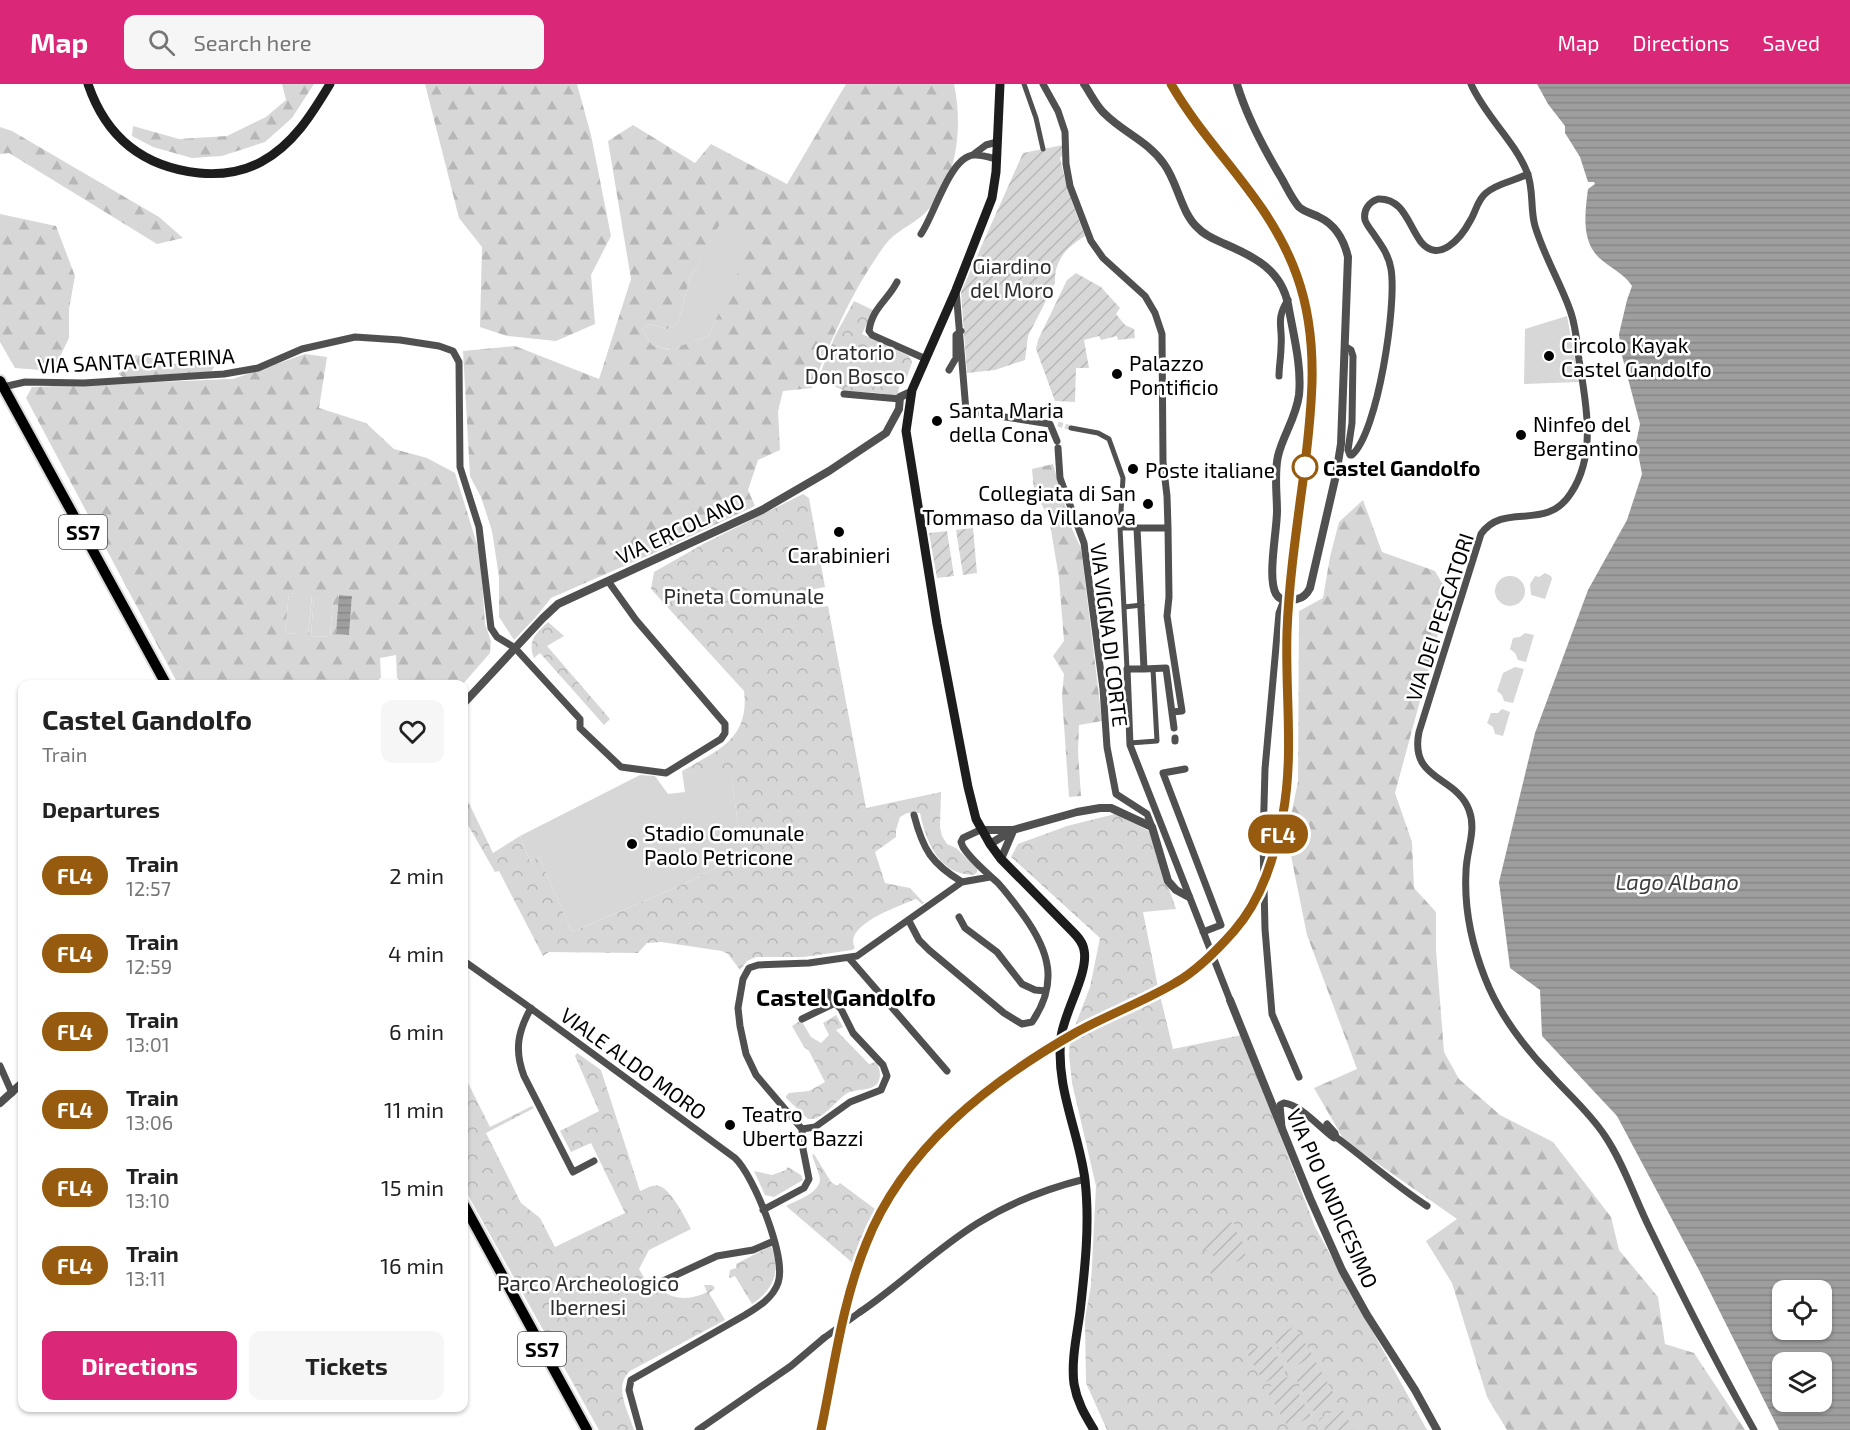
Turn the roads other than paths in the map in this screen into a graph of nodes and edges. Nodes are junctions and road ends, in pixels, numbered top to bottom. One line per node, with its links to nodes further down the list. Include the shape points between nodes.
1 (88, 84): 2 (main road, via 104,119 132,150 164,166 204,174 242,169 276,152 306,122)
2 (330, 84)
3 (1000, 84): 9 (main road)
4 (1024, 84): 11 (street)
5 (1043, 84): 32 (street, via 1065,132 1070,186 1093,244 1145,296 1161,329)
6 (1084, 84): 19 (street, via 1105,115 1148,145 1164,163 1196,226 1262,262 1276,276)
7 (1237, 84): 21 (street, via 1264,149 1296,202 1329,223 1342,240 1348,266)
8 (1471, 84): 15 (street, VIA DEI PESCATORI)
9 (997, 142): 10 (street); 14 (main road)
10 (983, 147): 12 (street); 13 (street)
11 (1043, 149)
12 (974, 154): 13 (street); 16 (street, via 953,171)
13 (984, 156): 14 (street)
14 (997, 159): 18 (main road, via 992,198)
15 (1528, 174): 21 (street, via 1486,192 1465,230 1442,251 1424,244 1396,203 1380,199 1369,204 1365,220 1391,270 1391,320 1372,412 1352,455 1348,450 1353,356); 89 (street, VIA DEI PESCATORI, via 1535,225 1575,326 1587,406 1587,435 1578,479 1559,507 1539,516 1502,519 1481,534 1419,732 1418,752 1423,765 1457,793 1469,810 1472,833 1466,867 1470,927 1490,989 1527,1048 1586,1112 1618,1156 1697,1325)
16 (921, 234)
17 (897, 282): 22 (street, via 879,305 869,331)
18 (956, 290): 20 (street); 22 (main road)
19 (1288, 300): 24 (street, via 1279,321); 34 (street, via 1299,387 1276,471 1273,572 1275,591)
20 (961, 331): 23 (street, via 956,335 956,358); 48 (street, VIA VIGNA DI CORTE, via 966,411 1054,424 1060,478 1084,543 1116,794 1147,814)
21 (1346, 347): 34 (street, via 1341,447 1310,588 1298,599)
22 (926, 360): 26 (main road)
23 (949, 370)
24 (1279, 376)
25 (1, 383): 37 (street, VIA SANTA CATERINA, via 84,383 224,374 258,368 302,349 355,337 413,341 451,350 459,362 461,471 479,527 491,628 497,637); 41 (main road, SS7)
26 (911, 392): 28 (street); 49 (main road, via 906,431 939,633)
27 (844, 394): 28 (street)
28 (900, 399): 33 (street, VIA ERCOLANO, via 896,417 886,433 829,471 762,510)
29 (1071, 428): 30 (street, via 1105,436 1113,446 1123,478)
30 (1120, 528): 31 (street); 36 (street)
31 (1137, 528): 32 (street); 35 (street)
32 (1168, 528): 43 (street, via 1167,616 1182,711)
33 (608, 581): 37 (street, VIA ERCOLANO, via 558,604); 37 (street, VIA SANTA CATERINA, via 723,722 724,736 666,773 621,767 580,728 580,719)
34 (1284, 600): 69 (street, via 1279,614 1264,769 1265,929 1272,1014)
35 (1142, 605): 36 (street); 39 (street)
36 (1124, 606): 38 (street)
37 (515, 648): 42 (street, VIA ERCOLANO)
38 (1127, 669): 39 (street); 45 (street)
39 (1144, 669): 40 (street)
40 (1153, 669): 43 (street, via 1166,668); 45 (street, via 1157,741)
41 (164, 680)
42 (468, 698)
43 (1172, 712): 44 (street)
44 (1174, 728)
45 (1130, 743): 55 (street)
46 (1185, 769): 58 (street, via 1163,773 1221,925)
47 (914, 816): 54 (street, via 928,854)
48 (1152, 827): 50 (street, via 1111,808 1100,808); 55 (street, via 1168,881)
49 (980, 830): 50 (street); 51 (main road); 53 (street, via 963,838 962,844)
50 (1013, 830): 51 (street); 52 (street)
51 (990, 844): 52 (main road)
52 (1001, 859): 78 (main road, via 1072,931 1084,950 1082,971 1062,1030 1060,1052 1064,1093)
53 (990, 877): 54 (street); 61 (street, via 1038,938 1049,967)
54 (962, 882): 57 (street)
55 (1189, 897): 58 (street)
56 (959, 917): 61 (street, via 965,928 997,952 1022,984)
57 (909, 921): 59 (street); 61 (street, via 925,946 1015,1021 1032,1022)
58 (1203, 932): 62 (street)
59 (849, 958): 68 (street); 75 (street, via 758,965 749,968 743,979 738,1015 746,1054 760,1081)
60 (468, 964): 65 (street, VIALE ALDO MORO)
61 (1046, 991)
62 (1230, 1000): 74 (street, VIA PIO UNDICESIMO)
63 (808, 1002): 64 (street, via 828,992)
64 (835, 1003): 66 (street); 75 (street, via 853,1033 884,1065 886,1080 877,1092 850,1102 818,1125)
65 (531, 1008): 77 (street, via 518,1043 524,1076 573,1172); 80 (street, VIALE ALDO MORO, via 735,1158 750,1178)
66 (802, 1019)
67 (0, 1066): 71 (street)
68 (947, 1071)
69 (1299, 1077)
70 (18, 1087): 71 (street)
71 (12, 1093): 72 (street)
72 (0, 1103)
73 (1327, 1124): 76 (street)
74 (1282, 1127): 76 (street, via 1280,1105 1287,1103 1299,1107 1316,1125); 88 (street, VIA PIO UNDICESIMO, via 1342,1270)
75 (802, 1129): 80 (street, via 808,1183)
76 (1336, 1137): 79 (street)
77 (594, 1161)
78 (1085, 1179): 86 (street, bridge, via 1027,1199 977,1223 791,1366); 87 (main road, via 1087,1238 1073,1374 1080,1407)
79 (1427, 1206)
80 (763, 1210): 82 (street, VIALE ALDO MORO)
81 (468, 1212): 84 (main road, SS7)
82 (774, 1241): 83 (street, via 753,1250 717,1256); 85 (street, VIALE ALDO MORO, via 780,1271 771,1294 745,1315 630,1382 629,1392)
83 (663, 1281)
84 (586, 1430)
85 (640, 1430)
86 (698, 1430)
87 (1094, 1430)
88 (1437, 1430)
89 (1754, 1430)

